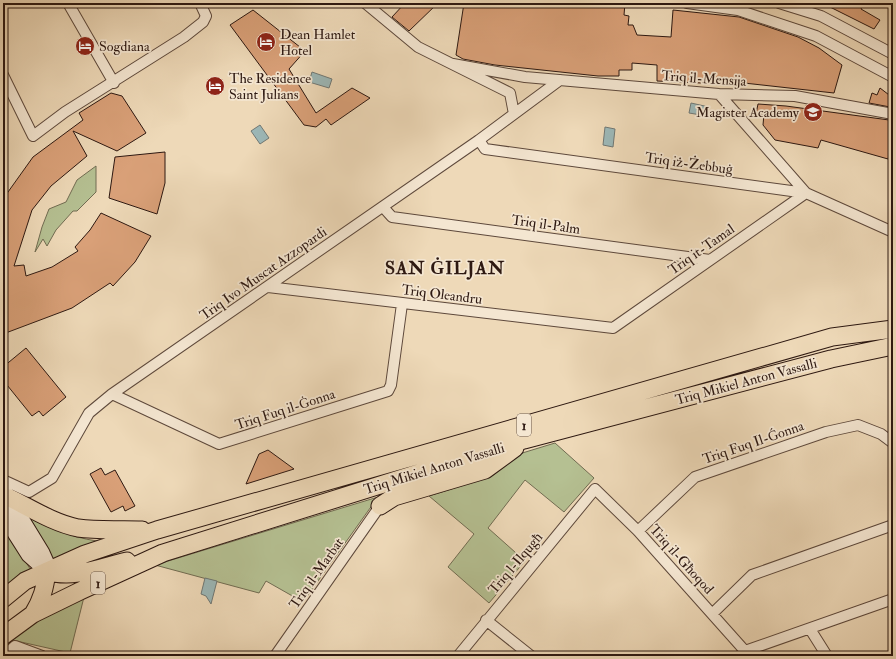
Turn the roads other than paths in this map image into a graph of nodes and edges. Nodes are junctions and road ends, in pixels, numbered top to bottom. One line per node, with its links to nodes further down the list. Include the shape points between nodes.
1 (68, 3): 13 (street)
2 (365, 3): 8 (street, Triq il-Mensija, via 418,47)
3 (687, 3): 6 (street)
4 (779, 3): 7 (street, via 821,16)
5 (202, 6): 13 (street, via 206,16 203,22)
6 (738, 6): 11 (street, via 816,36)
7 (893, 54)
8 (453, 64): 10 (street, Triq il-Mensija); 14 (street, Triq il-Mensija)
9 (3, 75): 13 (street, via 33,136 65,112)
10 (513, 75): 12 (street, Triq il-Mensija); 14 (street)
11 (893, 77)
12 (560, 80): 15 (street, Triq il-Mensija); 16 (street, Triq Ivo Muscat Azzopardi)
13 (114, 83)
14 (510, 92): 16 (street)
15 (719, 94): 17 (street, Triq il-Mensija, via 795,96); 19 (street)
16 (514, 114): 18 (street, Triq Ivo Muscat Azzopardi)
17 (893, 114)
18 (479, 140): 19 (street, Triq iż-Żebbuġ, via 486,149); 20 (street, Triq Ivo Muscat Azzopardi)
19 (806, 193): 21 (street, Triq iż-Żebbuġ); 22 (street, Triq it-Tamal)
20 (383, 206): 22 (street, Triq il-Palm, via 392,217); 23 (street, Triq Ivo Muscat Azzopardi)
21 (893, 232)
22 (710, 260): 25 (street, Triq it-Tamal)
23 (268, 287): 24 (street, Triq Oleandru); 28 (street, Triq Ivo Muscat Azzopardi)
24 (402, 304): 25 (street, Triq Oleandru); 28 (street, Triq Fuq il-Ġonna, via 391,385 388,391 219,444)
25 (613, 328)
26 (893, 329): 37 (highway, Triq Mikiel Anton Vassalli / 1, via 832,337)
27 (893, 346): 29 (highway, Triq Mikiel Anton Vassalli / 1, via 831,359)
28 (112, 394): 31 (street, Triq Ivo Muscat Azzopardi, via 89,413 52,478 29,492)
29 (524, 440): 34 (highway, via 485,470 394,497); 39 (highway, Triq Mikiel Anton Vassalli / 1)
30 (893, 443): 38 (street, Triq Fuq Il-Ǵonna, via 881,434 858,425 826,432 695,477)
31 (3, 480)
32 (595, 489): 38 (street, Triq il-Għoqod); 45 (street, Triq l-Ilqugħ)
33 (6, 493): 37 (highway, via 60,523 90,529); 40 (main road, via 42,553)
34 (380, 506): 51 (street, Triq il-Marbat)
35 (3, 514): 40 (main road, via 29,555)
36 (893, 525): 43 (street, via 752,575)
37 (157, 530): 40 (highway, Triq Mikiel Anton Vassalli, via 85,554)
38 (638, 531): 43 (street, Triq il-Għoqod)
39 (163, 553): 40 (highway, via 67,575); 44 (highway, Triq Mikiel Anton Vassalli / 1)
40 (47, 571): 41 (highway, Triq Mikiel Anton Vassalli, via 25,581); 44 (highway, via 46,588)
41 (3, 599)
42 (893, 599): 46 (street)
43 (713, 613): 48 (street, Triq il-Għoqod)
44 (33, 614): 47 (highway, 1)
45 (486, 620): 52 (street, Triq l-Ilqugħ); 53 (street)
46 (810, 629): 48 (street); 54 (street)
47 (9, 641): 49 (street); 50 (street)
48 (742, 653)
49 (4, 656)
50 (42, 656)
51 (275, 656)
52 (458, 656)
53 (531, 656)
54 (827, 656)

